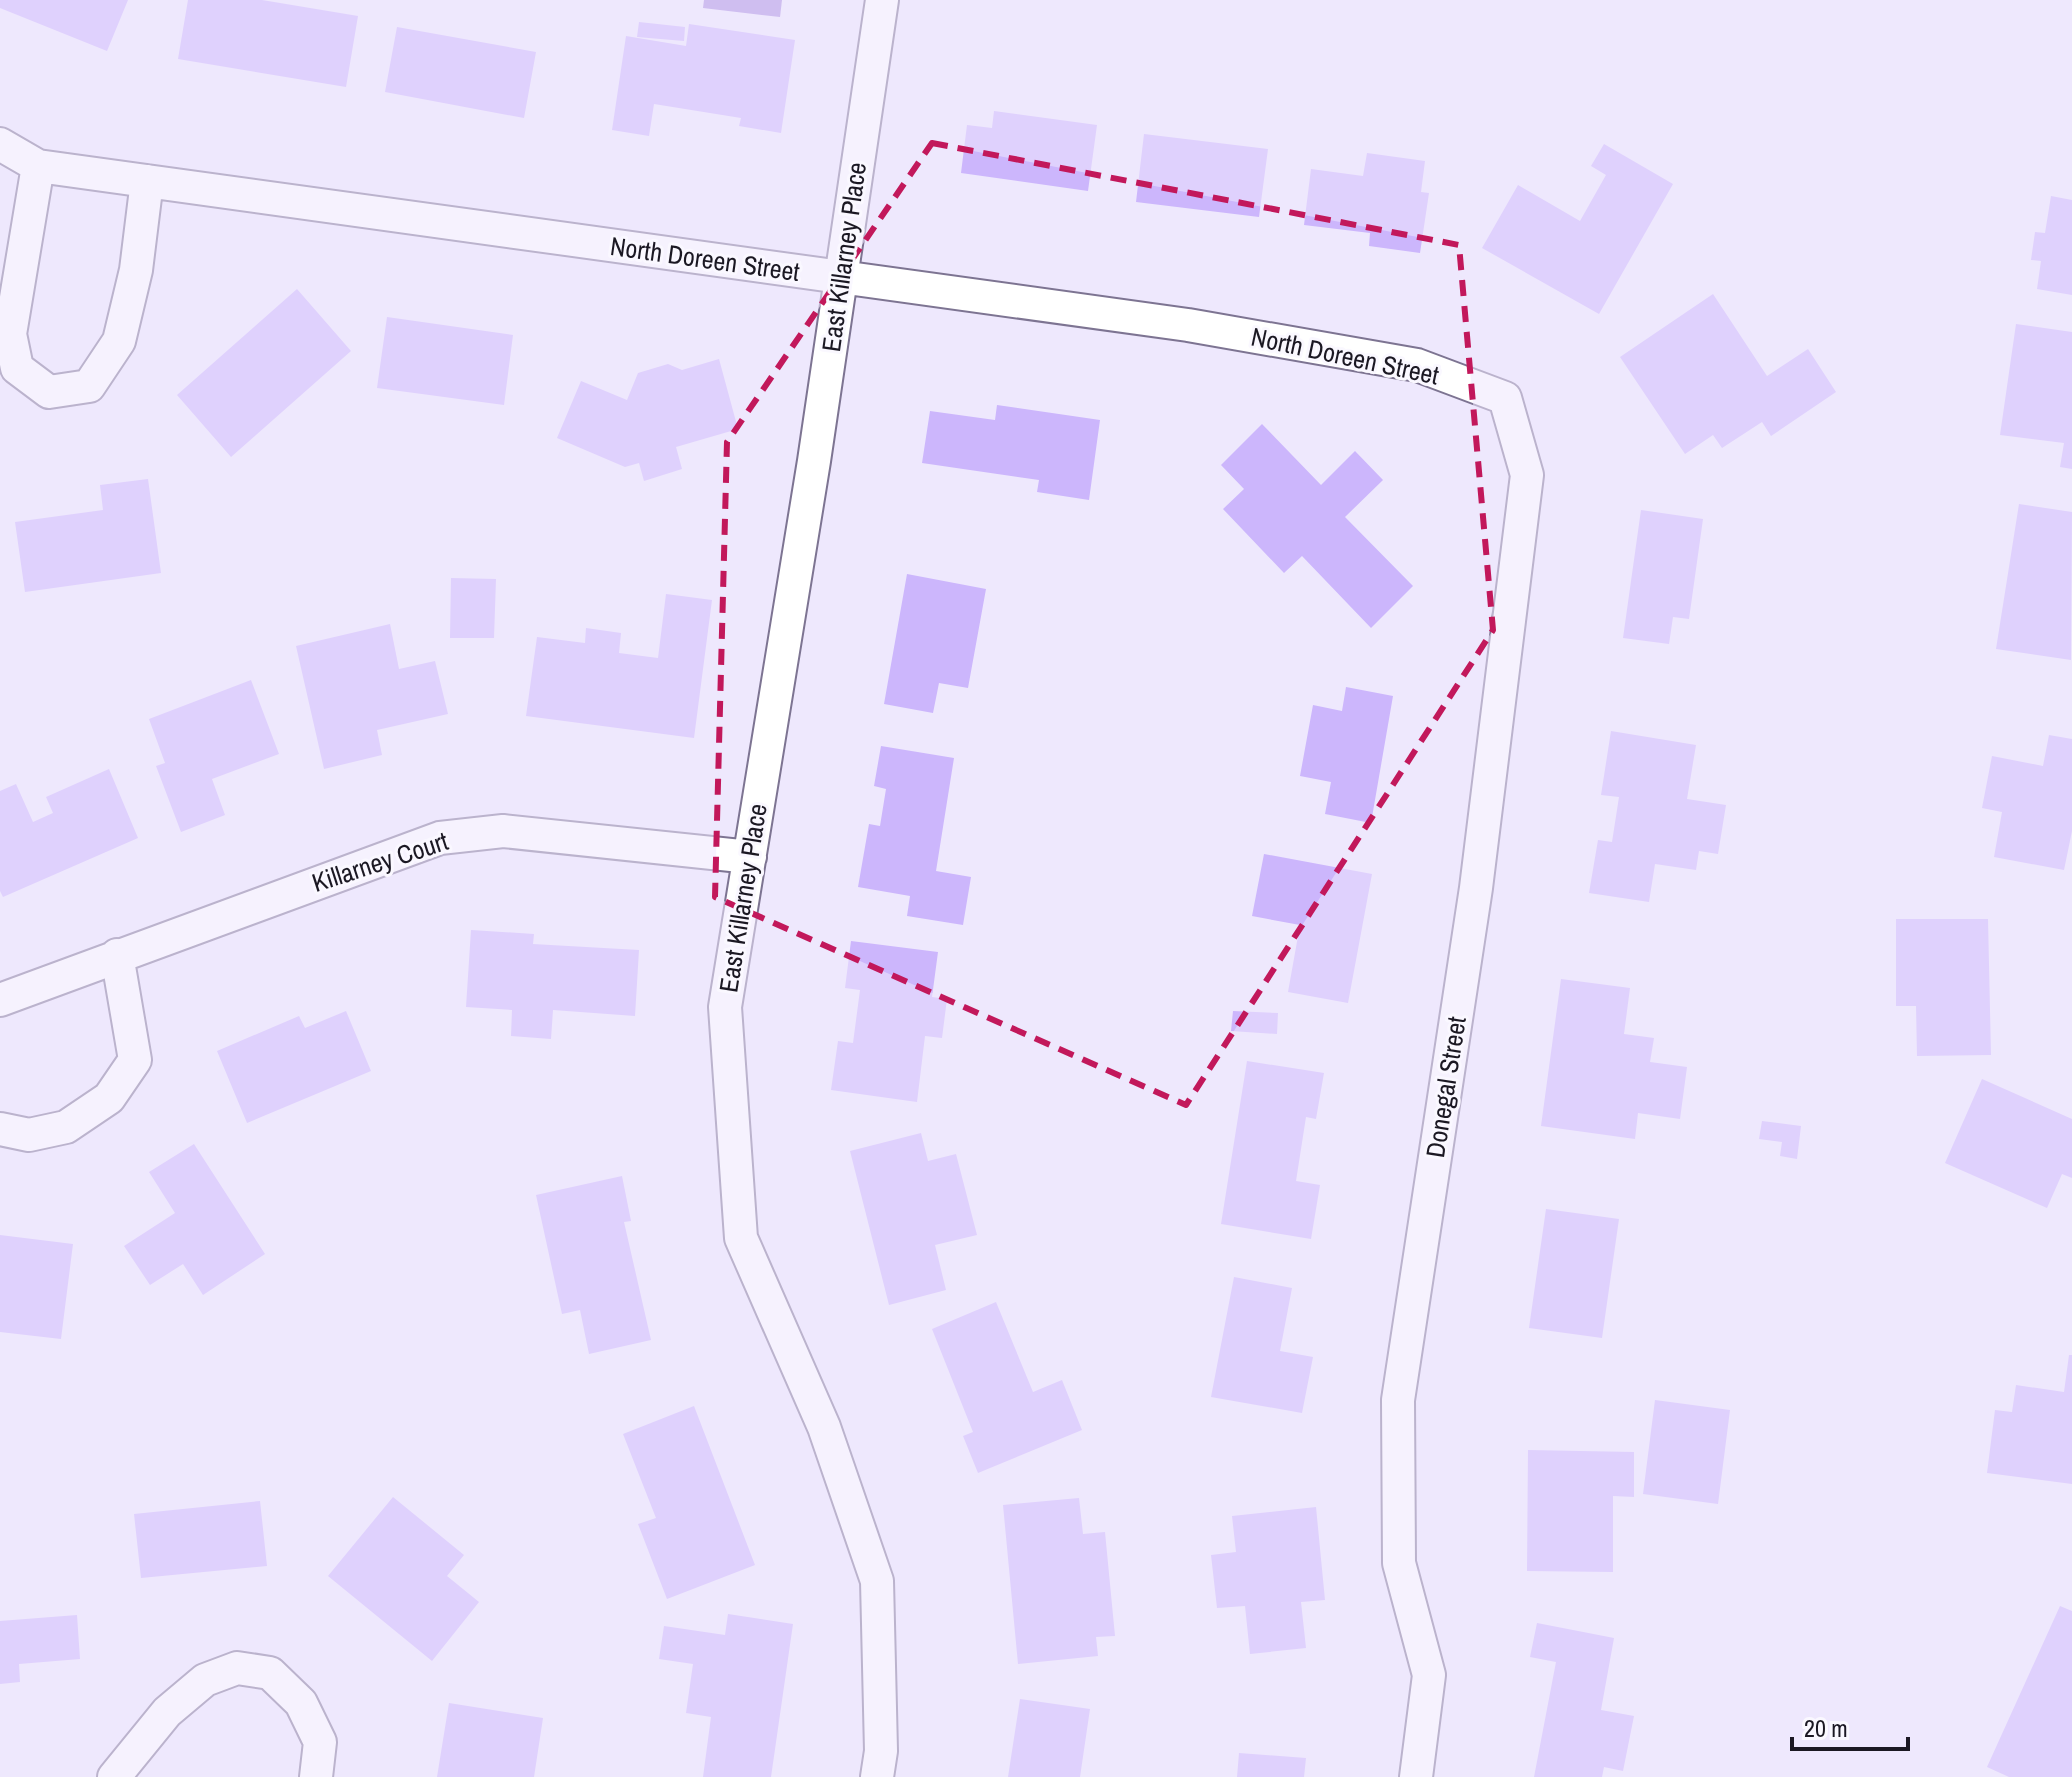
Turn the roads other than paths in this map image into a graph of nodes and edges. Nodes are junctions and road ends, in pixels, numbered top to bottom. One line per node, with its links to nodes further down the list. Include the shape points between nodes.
1 (882, 0): 5 (street, East Killarney Place)
2 (0, 144): 3 (street, North Doreen Street)
3 (38, 166): 4 (street, North Doreen Street); 4 (street, via 10,334 17,368 49,392 89,386 119,341 136,270)
4 (147, 181): 5 (street, North Doreen Street)
5 (841, 278): 6 (street, North Doreen Street, via 1188,325 1402,362); 7 (street, East Killarney Place)
6 (1505, 398): 14 (street, Donegal Street, via 1527,475 1476,888 1398,1400 1399,1563 1429,1675)
7 (750, 857): 8 (street, Killarney Court, via 503,831 440,838); 13 (street, East Killarney Place, via 725,1007 741,1238 824,1427 877,1581)
8 (117, 955): 9 (street, Killarney Court); 10 (street, via 135,1060 109,1098 66,1127 29,1135)
9 (0, 1000)
10 (0, 1129)
11 (114, 1777): 12 (street, via 167,1712 205,1680 237,1668 270,1673 301,1703 320,1742)
12 (316, 1777)
13 (877, 1777)
14 (1416, 1777)

